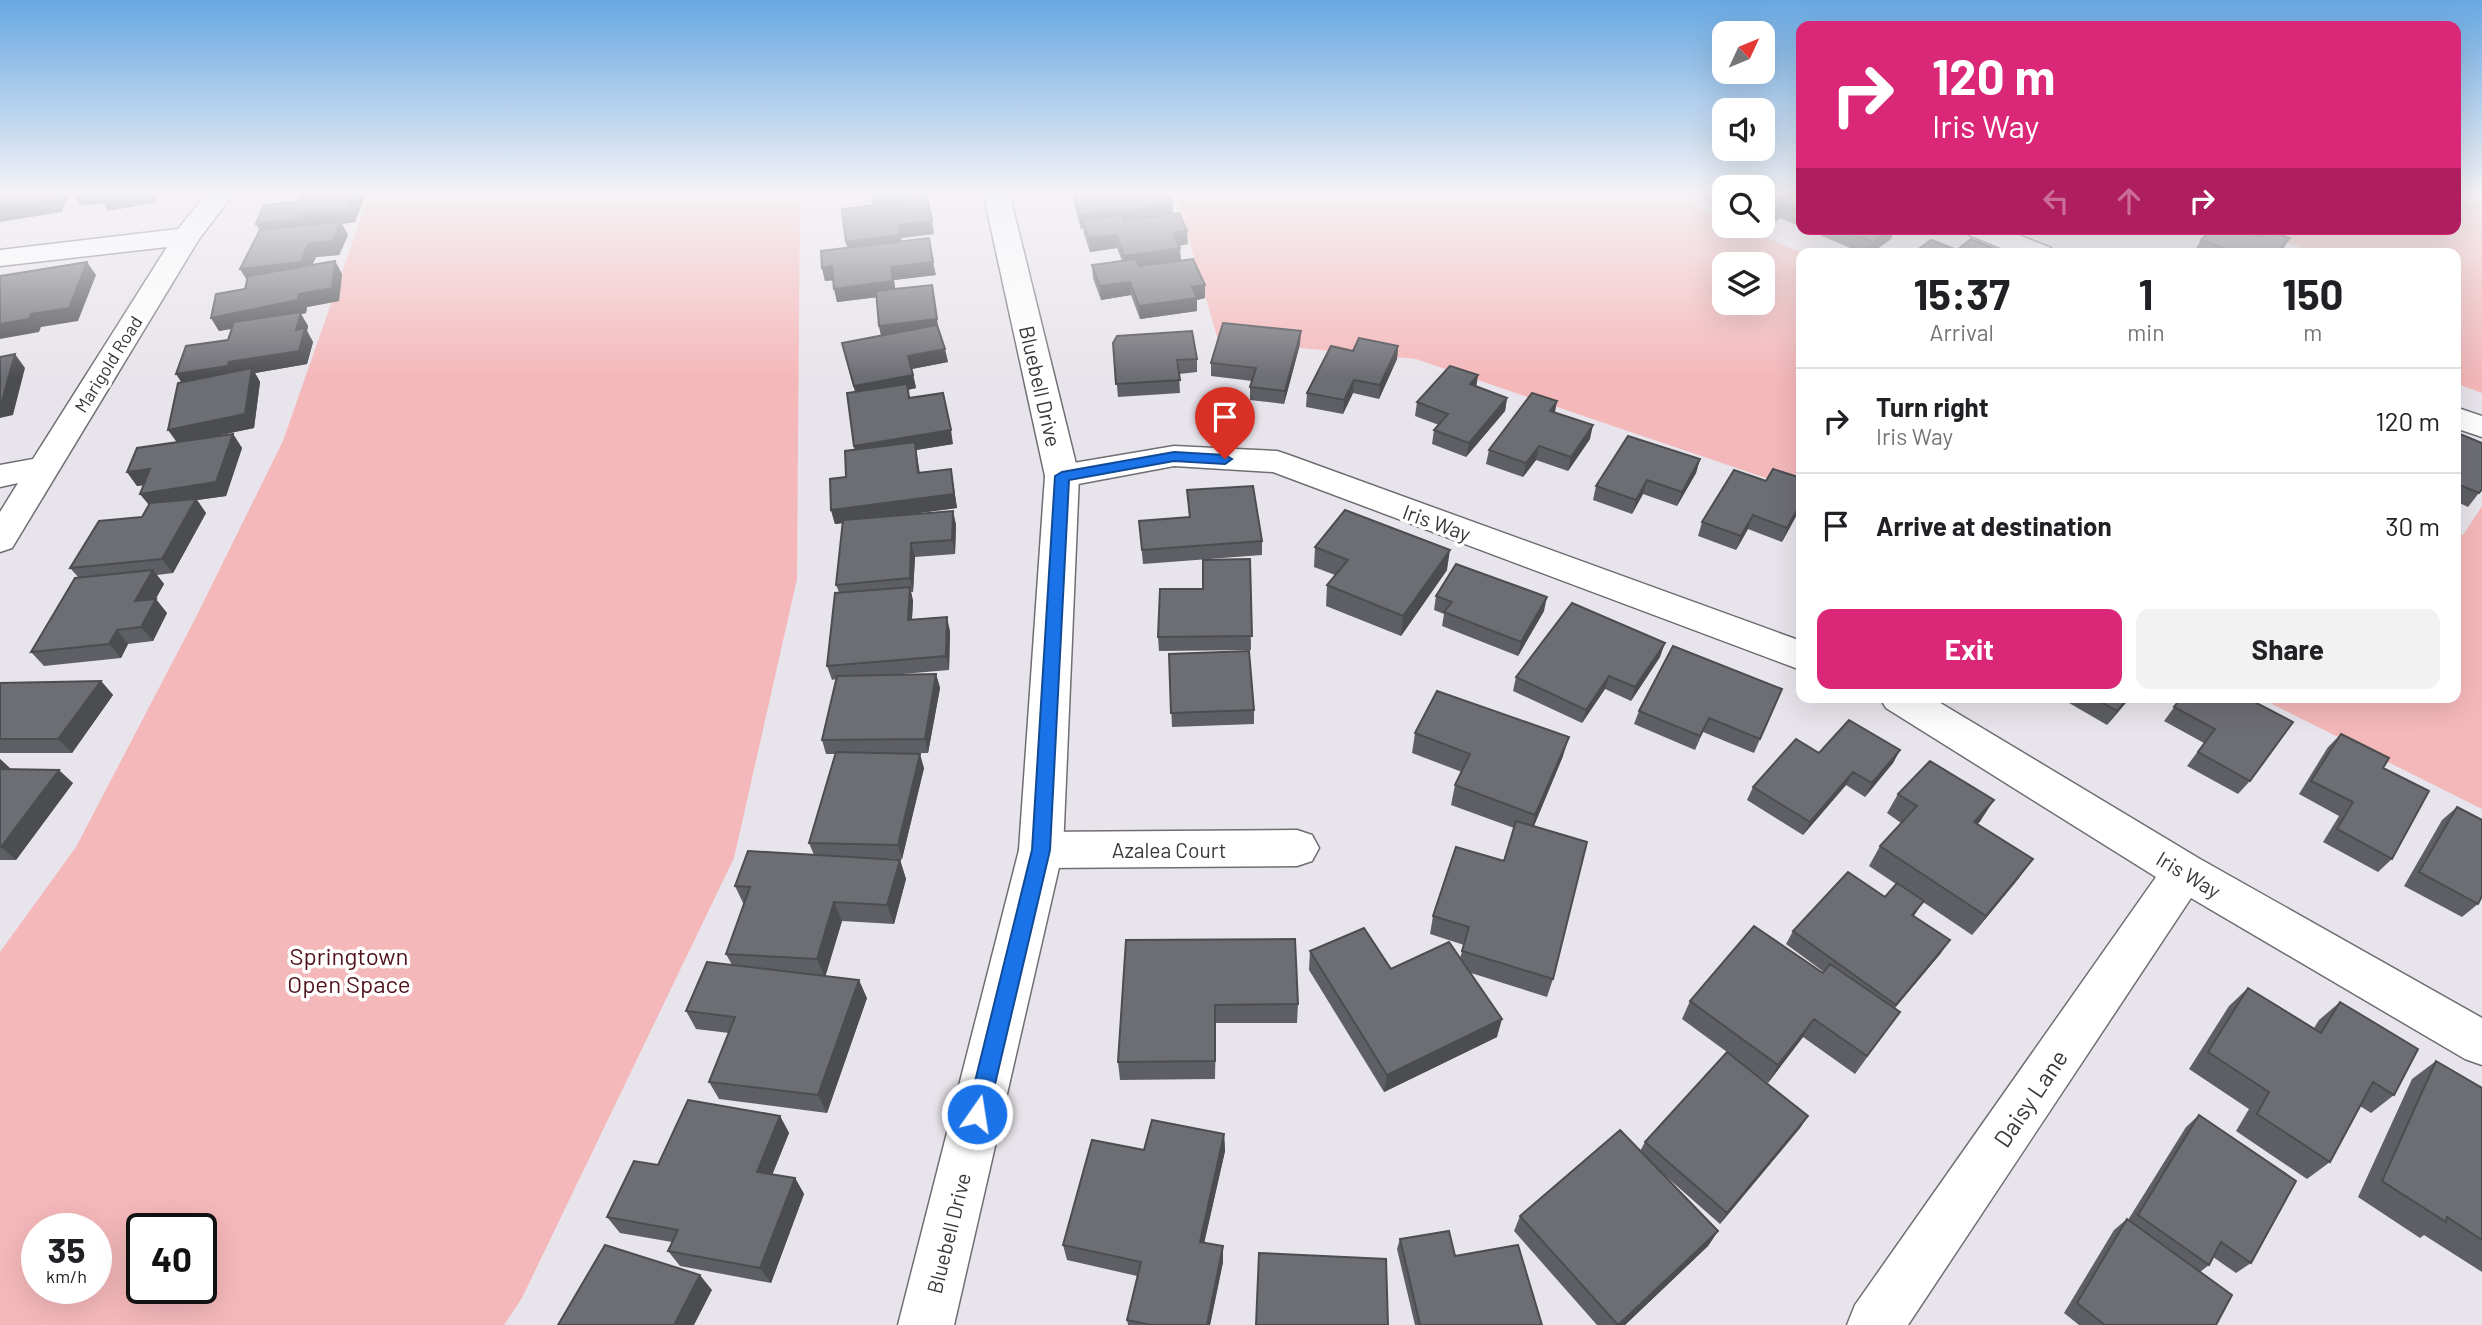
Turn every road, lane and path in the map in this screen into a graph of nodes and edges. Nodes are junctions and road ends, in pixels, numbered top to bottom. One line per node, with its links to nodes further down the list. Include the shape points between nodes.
1 (35, 254): 4 (street)
2 (176, 254): 7 (street, Marigold Road)
3 (1010, 254): 9 (street, Bluebell Drive)
4 (0, 258)
5 (2461, 419): 6 (street)
6 (2482, 428)
7 (44, 468): 8 (street); 10 (street, Marigold Road)
8 (0, 476)
9 (1062, 476): 11 (street, Iris Way, via 1174,456 1277,462); 14 (street, Bluebell Drive)
10 (0, 540)
11 (1796, 654)
12 (1908, 703): 15 (street, Iris Way)
13 (1297, 848): 14 (street, Azalea Court)
14 (1041, 850): 17 (street, Bluebell Drive)
15 (2184, 872): 16 (street, Iris Way); 18 (street, Daisy Lane)
16 (2482, 1043)
17 (926, 1325)
18 (1875, 1325)

